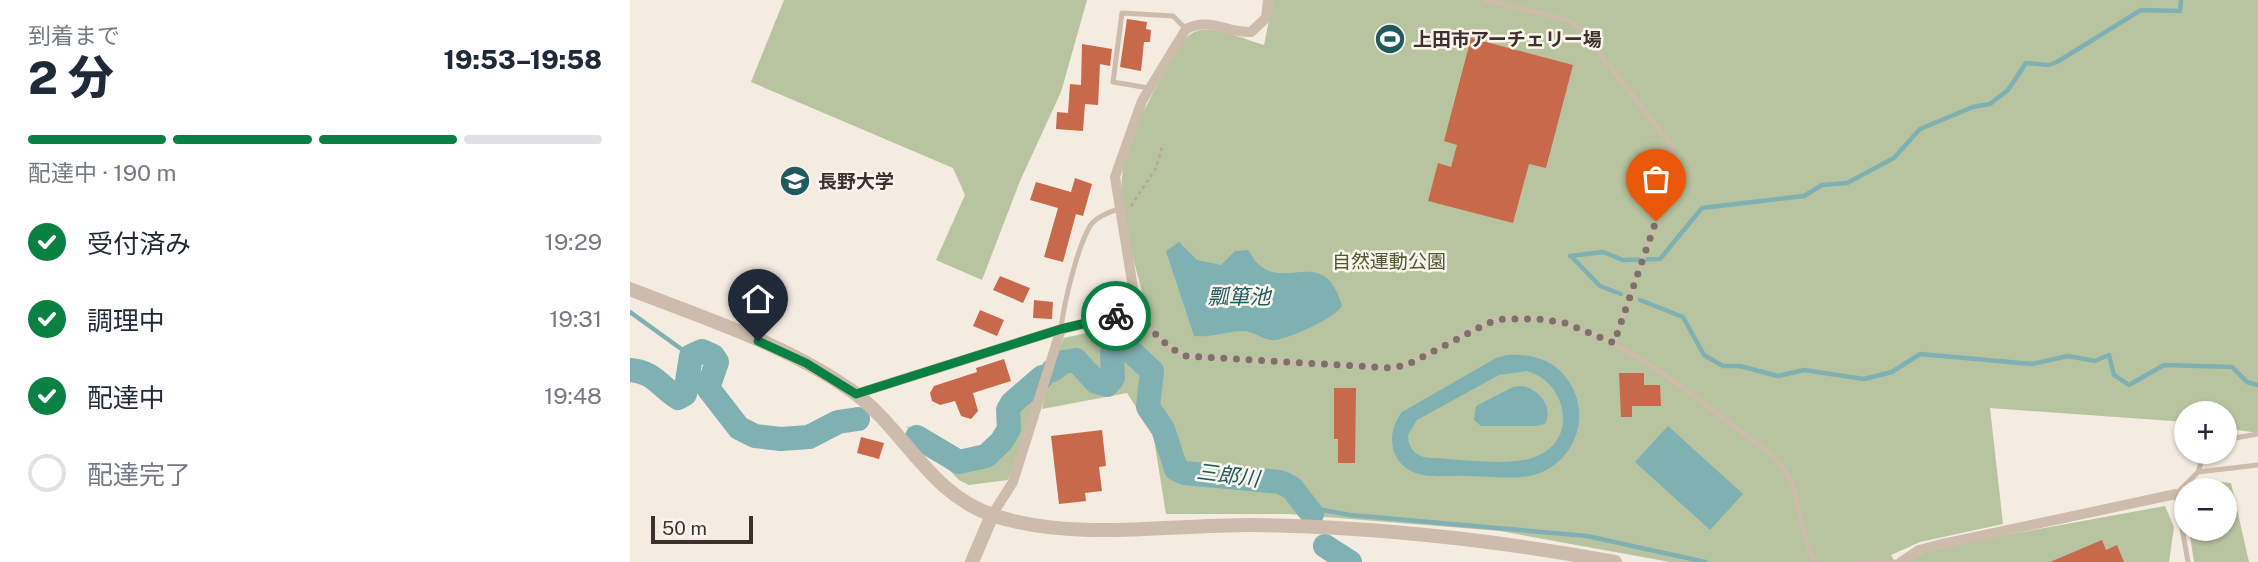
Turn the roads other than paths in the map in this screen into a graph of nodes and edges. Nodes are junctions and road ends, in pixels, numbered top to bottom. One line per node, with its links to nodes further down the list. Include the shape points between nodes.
1 (1268, 0): 3 (street, via 1266,18 1251,32 1211,23)
2 (1486, 0): 9 (lane, via 1580,27 1672,146 1674,168)
3 (1186, 29): 4 (street); 4 (lane, via 1173,16 1122,13 1114,82)
4 (1149, 88): 5 (street, via 1118,164)
5 (1118, 209): 7 (street); 8 (lane, via 1089,227)
6 (630, 289): 10 (street, via 783,351)
7 (1137, 312): 8 (street); 9 (lane, via 1172,349 1195,357 1391,368 1407,365 1503,319 1565,323)
8 (1061, 329): 10 (street); 18 (street, via 1013,482)
9 (1614, 343): 22 (lane, via 1771,454 1794,489 1810,553)
10 (856, 394): 18 (street, via 928,474)
11 (2258, 434): 12 (lane)
12 (2237, 438)
13 (2201, 464): 15 (lane)
14 (2258, 465): 15 (lane)
15 (2198, 471): 16 (lane)
16 (2191, 478)
17 (2174, 494): 24 (street, via 1938,545)
18 (992, 514): 20 (street); 21 (street, via 1032,526 1084,529 1238,525 1418,534)
19 (2184, 541): 25 (lane)
20 (972, 562)
21 (1615, 562)
22 (1817, 562)
23 (1860, 562): 24 (lane)
24 (1901, 562)
25 (2188, 562)

